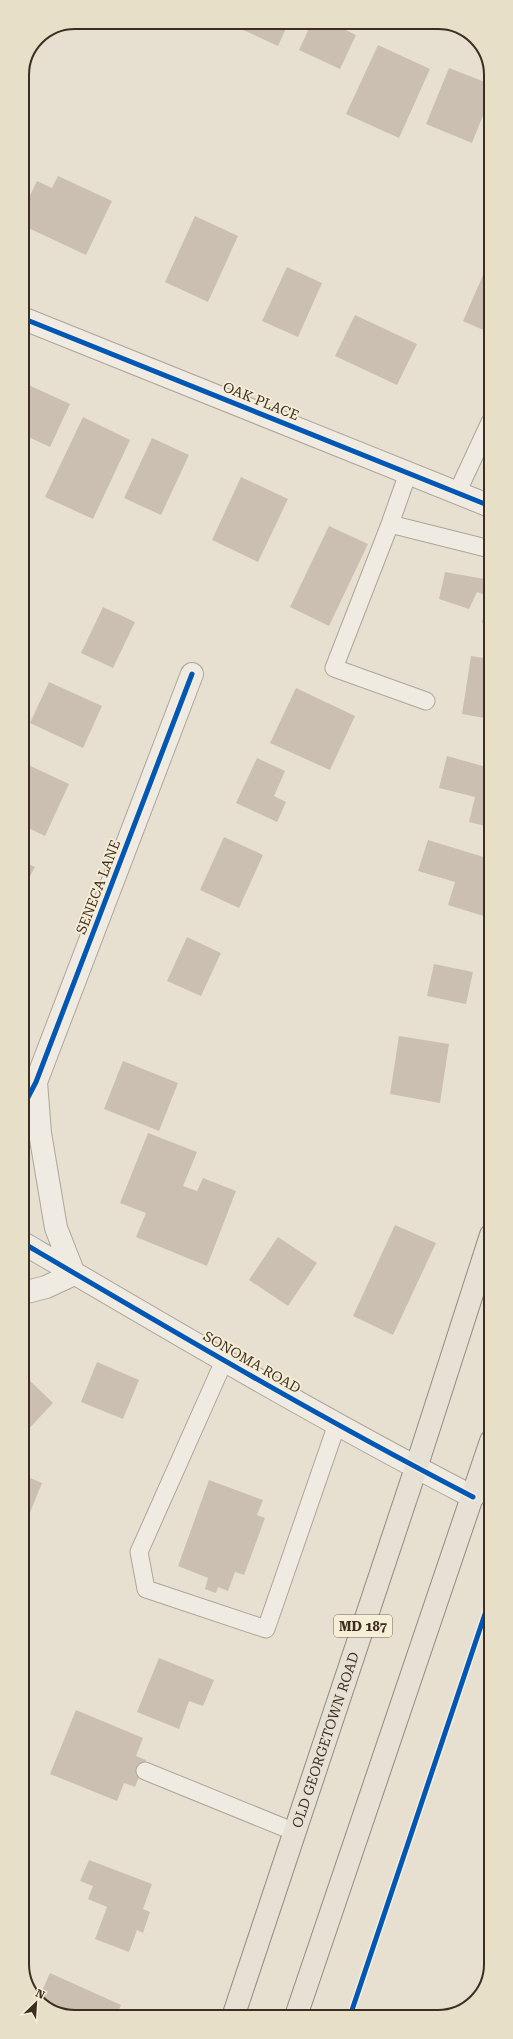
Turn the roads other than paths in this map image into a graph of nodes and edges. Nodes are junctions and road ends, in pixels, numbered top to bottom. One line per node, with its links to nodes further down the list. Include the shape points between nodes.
1 (29, 321): 3 (street, OAK PLACE)
2 (484, 435): 4 (lane)
3 (408, 473): 4 (street, OAK PLACE); 6 (lane)
4 (457, 493): 5 (street, OAK PLACE)
5 (484, 504)
6 (390, 524): 7 (lane); 9 (lane, via 334,668)
7 (484, 548)
8 (192, 674): 10 (street, SENECA LANE)
9 (426, 701)
10 (36, 1082): 11 (street, SENECA LANE); 14 (street, SENECA LANE, via 40,1133 56,1228)
11 (29, 1094)
12 (29, 1247): 14 (street, SONOMA ROAD)
13 (484, 1257): 19 (main road, OLD GEORGETOWN ROAD / MD 187)
14 (74, 1274): 15 (street, via 46,1287); 16 (street, SONOMA ROAD)
15 (29, 1291)
16 (224, 1361): 17 (street, SONOMA ROAD); 17 (lane, via 139,1552 146,1589 266,1629)
17 (337, 1424): 19 (street, SONOMA ROAD)
18 (484, 1463): 20 (main road)
19 (416, 1468): 20 (street, SONOMA ROAD); 22 (main road, OLD GEORGETOWN ROAD / MD 187)
20 (473, 1497): 24 (main road)
21 (145, 1771): 22 (lane)
22 (294, 1832): 23 (main road, OLD GEORGETOWN ROAD / MD 187)
23 (235, 2010)
24 (298, 2010)

